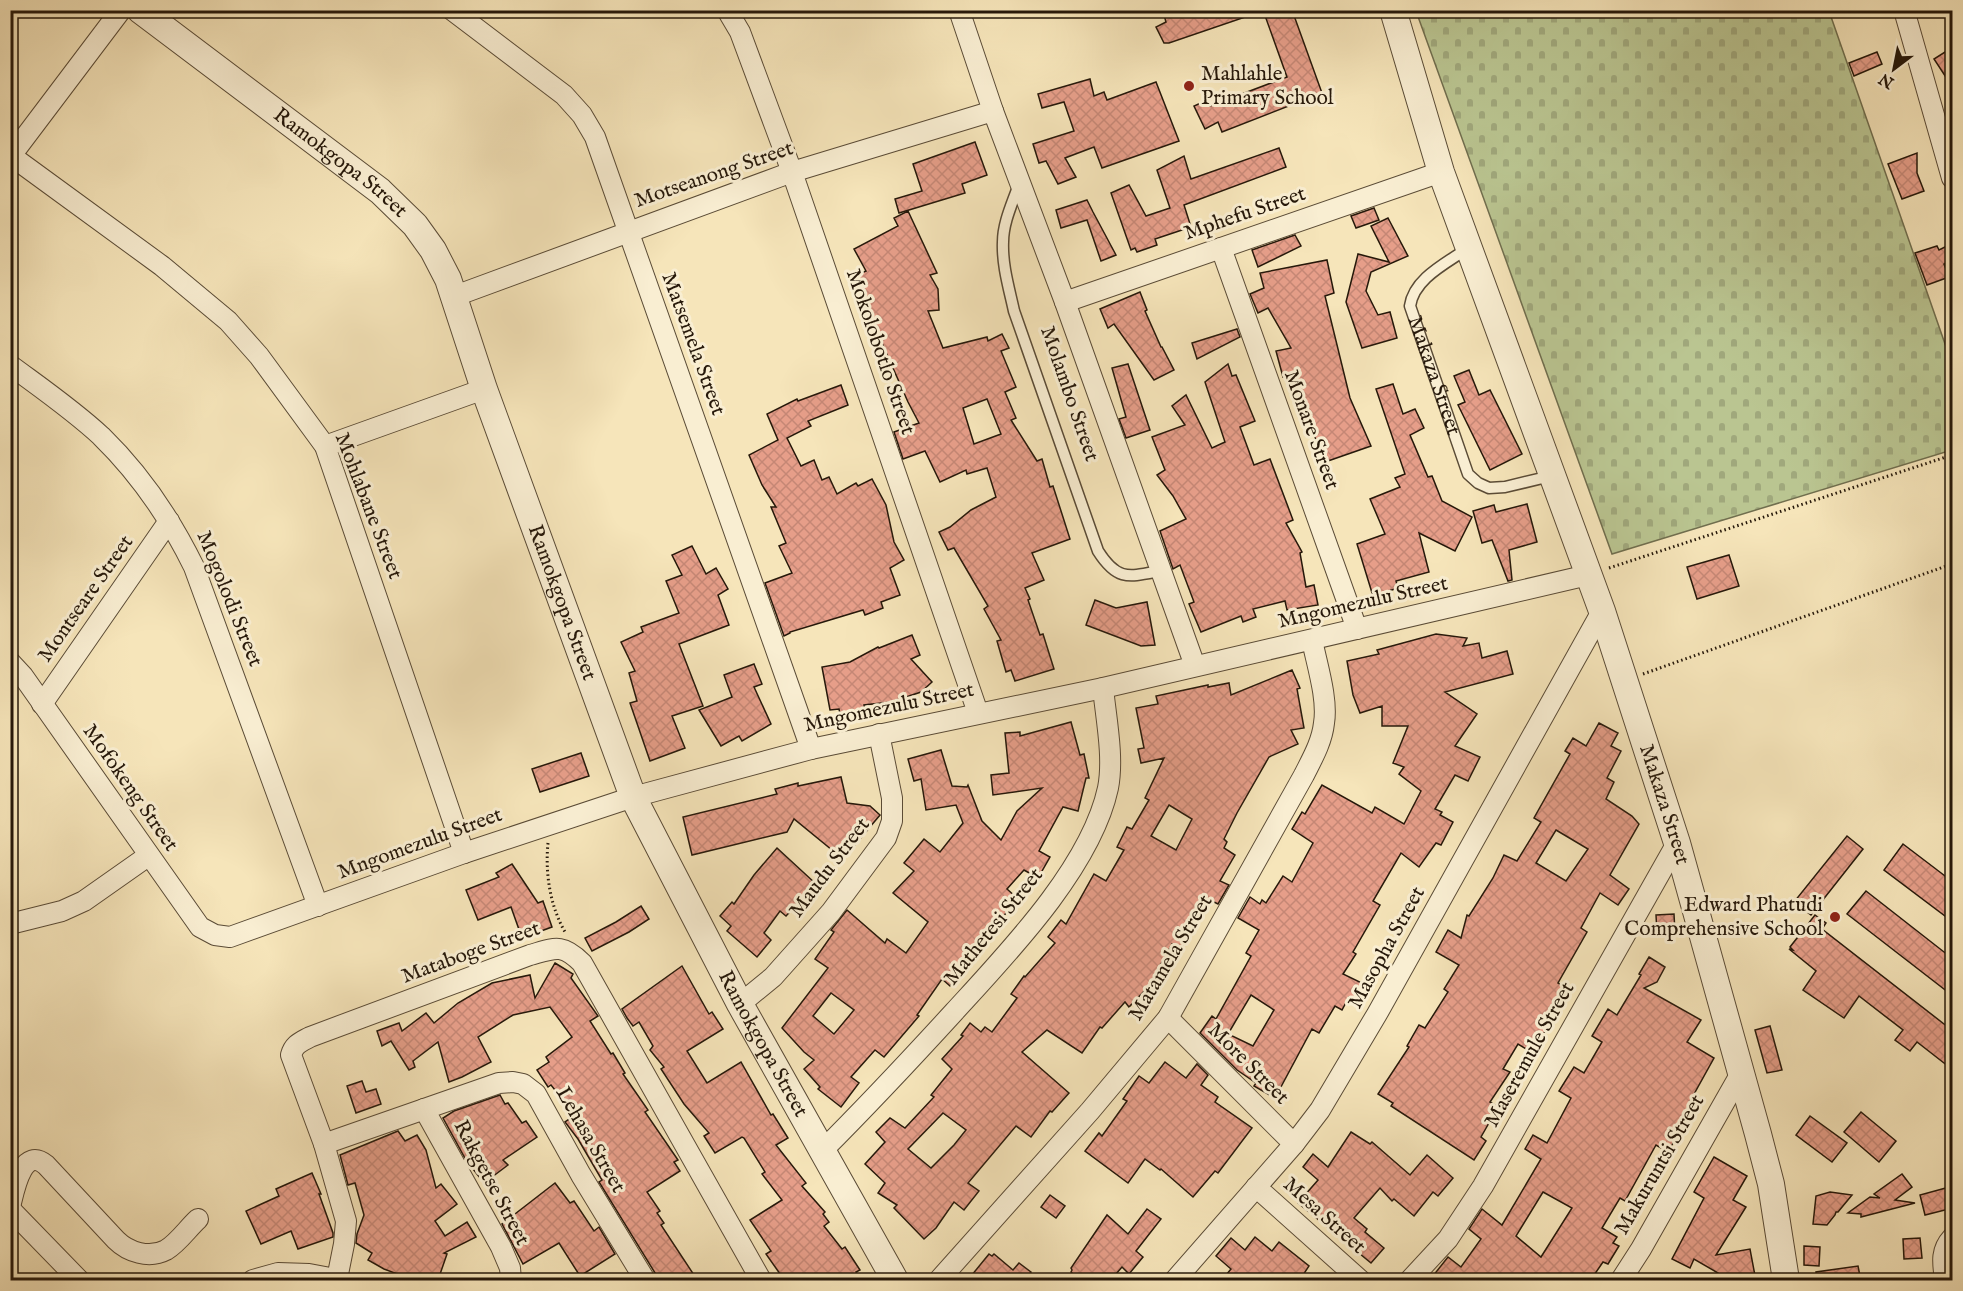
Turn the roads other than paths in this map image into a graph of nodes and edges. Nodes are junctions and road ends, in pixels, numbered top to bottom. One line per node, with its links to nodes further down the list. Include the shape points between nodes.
1 (122, 10): 9 (street)
2 (140, 10): 17 (street, Ramokgopa Street, via 394,202 433,250)
3 (452, 10): 14 (street, Matsemela Street, via 564,95 582,115 602,153)
4 (727, 10): 10 (street, Mokolobotlo Street, via 740,32)
5 (959, 10): 8 (street, Molambo Street)
6 (1393, 10): 11 (street, Makaza Street)
7 (1904, 10): 12 (street)
8 (993, 111): 10 (street, Motseanong Street); 13 (street, Molambo Street)
9 (11, 156): 21 (street, Mohlabane Street, via 162,266 228,321 259,356)
10 (792, 172): 14 (street, Motseanong Street); 33 (street, Mokolobotlo Street)
11 (1441, 172): 15 (street, Mphefu Street); 16 (street, Makaza Street)
12 (1953, 178)
13 (1020, 181): 18 (street, Molambo Street); 24 (lane, Molambo Street, via 1003,240 1014,311 1098,551 1107,565 1129,577)
14 (628, 231): 17 (street, Motseanong Street); 35 (street, Matsemela Street)
15 (1221, 248): 18 (street, Mphefu Street); 27 (street, Monare Street)
16 (1468, 248): 22 (street, Makaza Street); 22 (lane, Makaza Street, via 1417,286 1410,306 1451,429 1468,474 1478,483 1489,488 1505,487)
17 (455, 296): 20 (street, Ramokgopa Street)
18 (1065, 302): 24 (street, Molambo Street)
19 (10, 365): 23 (street, Mogolodi Street, via 100,435 126,462)
20 (484, 389): 21 (street); 36 (street, Ramokgopa Street)
21 (325, 446): 38 (street, Mohlabane Street)
22 (1552, 476): 25 (street, Makaza Street)
23 (169, 521): 32 (street, Montseare Street); 40 (street, Mogolodi Street, via 194,567)
24 (1160, 571): 30 (street, Molambo Street)
25 (1588, 574): 26 (street, Makaza Street); 27 (street, Mngomezulu Street)
26 (1602, 611): 37 (street, Makaza Street); 47 (street, Masopha Street, via 1372,1024 1320,1110)
27 (1357, 629): 28 (street, Mngomezulu Street)
28 (1312, 640): 30 (street, Mngomezulu Street); 44 (street, Matamela Street, via 1323,702 1319,744)
29 (10, 662): 32 (street, Mofokeng Street)
30 (1195, 666): 31 (street, Mngomezulu Street)
31 (1103, 688): 33 (street, Mngomezulu Street); 49 (street, Mathetesi Street, via 1110,760 1108,786 1102,808 1073,867 1050,901 987,976)
32 (42, 704): 39 (street, Mofokeng Street)
33 (978, 713): 34 (street, Mngomezulu Street)
34 (879, 734): 35 (street, Mngomezulu Street); 43 (street, Maudu Street, via 892,808 886,838 831,912 773,977)
35 (811, 749): 36 (street, Mngomezulu Street)
36 (633, 797): 38 (street, Mngomezulu Street); 43 (street, Ramokgopa Street)
37 (1677, 843): 45 (street, Makaza Street); 64 (street, Maseremule Street, via 1483,1186 1448,1239)
38 (464, 853): 40 (street, Mngomezulu Street)
39 (148, 856): 41 (street, via 84,901 62,911); 42 (street, Mofokeng Street, via 200,927)
40 (318, 906): 42 (street, Mngomezulu Street, via 230,937)
41 (10, 924)
42 (215, 935)
43 (740, 1004): 49 (street, Ramokgopa Street)
44 (1168, 1018): 47 (street, More Street); 61 (street, Matamela Street)
45 (1741, 1073): 65 (street, Makuruntsi Street); 66 (street, Makaza Street, via 1771,1184)
46 (424, 1109): 48 (street, Lehasa Street); 57 (street, Rakgetse Street, via 501,1247); 58 (street, Lehasa Street, via 499,1083 513,1082 531,1089)
47 (1294, 1143): 50 (street, Masopha Street)
48 (324, 1144): 54 (street, Mataboge Street, via 346,1221); 59 (street, Mataboge Street, via 291,1055 297,1044 530,955 567,950 582,963)
49 (822, 1151): 60 (street, Ramokgopa Street)
50 (1256, 1187): 62 (street, Masopha Street); 63 (street, Mesa Street)
51 (10, 1208): 52 (street, via 20,1172 25,1164 36,1159 46,1164 128,1250 164,1251); 55 (street)
52 (198, 1219)
53 (1953, 1238): 67 (street, via 1944,1249)
54 (339, 1280): 56 (street, via 278,1273)
55 (79, 1281)
56 (253, 1281)
57 (512, 1281)
58 (645, 1281)
59 (761, 1281)
60 (895, 1281)
61 (939, 1281)
62 (1175, 1281)
63 (1360, 1281)
64 (1410, 1281)
65 (1621, 1281)
66 (1786, 1281)
67 (1945, 1281)

